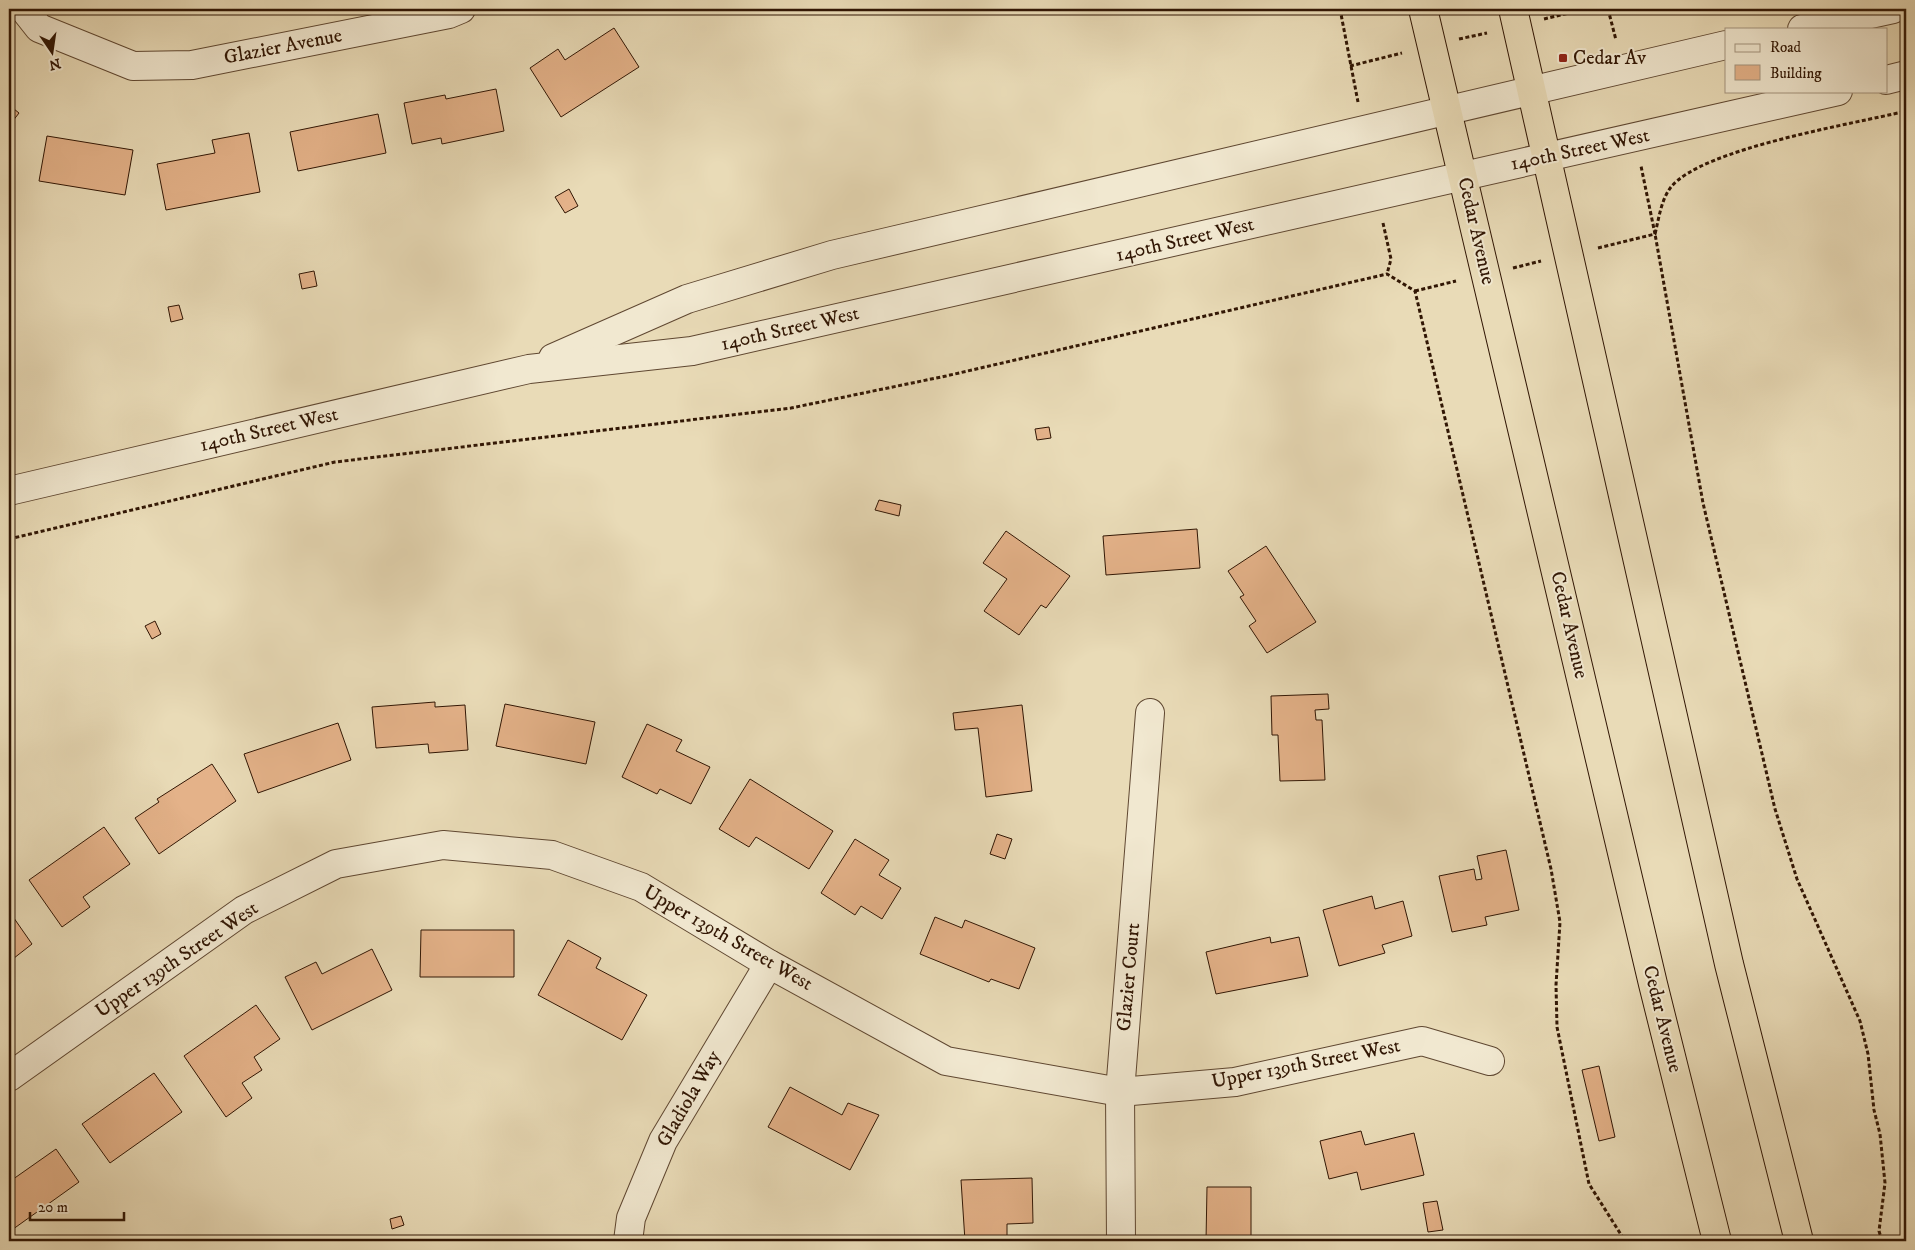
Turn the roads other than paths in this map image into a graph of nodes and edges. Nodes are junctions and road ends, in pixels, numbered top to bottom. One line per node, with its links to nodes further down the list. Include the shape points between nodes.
1 (24, 9): 2 (street, Glazier Avenue, via 39,28 133,66 192,64)
2 (461, 9)
3 (1423, 9): 12 (highway, Cedar Avenue)
4 (1893, 9): 6 (street)
5 (1515, 17): 10 (highway)
6 (1807, 28)
7 (1725, 45): 10 (street, 140th Street West)
8 (1906, 76): 9 (street)
9 (1888, 80)
10 (1531, 91): 12 (street, 140th Street West); 13 (highway)
11 (1834, 92): 13 (street, 140th Street West)
12 (1447, 110): 14 (highway, Cedar Avenue); 15 (street, 140th Street West, via 832,255 687,299)
13 (1546, 157): 14 (street, 140th Street West); 25 (highway, via 1729,964)
14 (1463, 177): 15 (street, 140th Street West, via 692,351); 24 (highway, Cedar Avenue, via 1653,984)
15 (529, 369): 16 (street, 140th Street West)
16 (9, 491)
17 (1150, 713): 21 (street, Glazier Court)
18 (769, 964): 20 (street, Upper 139th Street West, via 641,887 552,855 443,844 336,864 244,910); 21 (street, Upper 139th Street West, via 946,1061); 22 (street, Gladiola Way, via 662,1141 631,1218)
19 (1490, 1061): 21 (street, Upper 139th Street West, via 1422,1041 1235,1082)
20 (9, 1078)
21 (1120, 1092): 23 (street, Glazier Court)
22 (628, 1241)
23 (1121, 1241)
24 (1717, 1241)
25 (1798, 1241)

